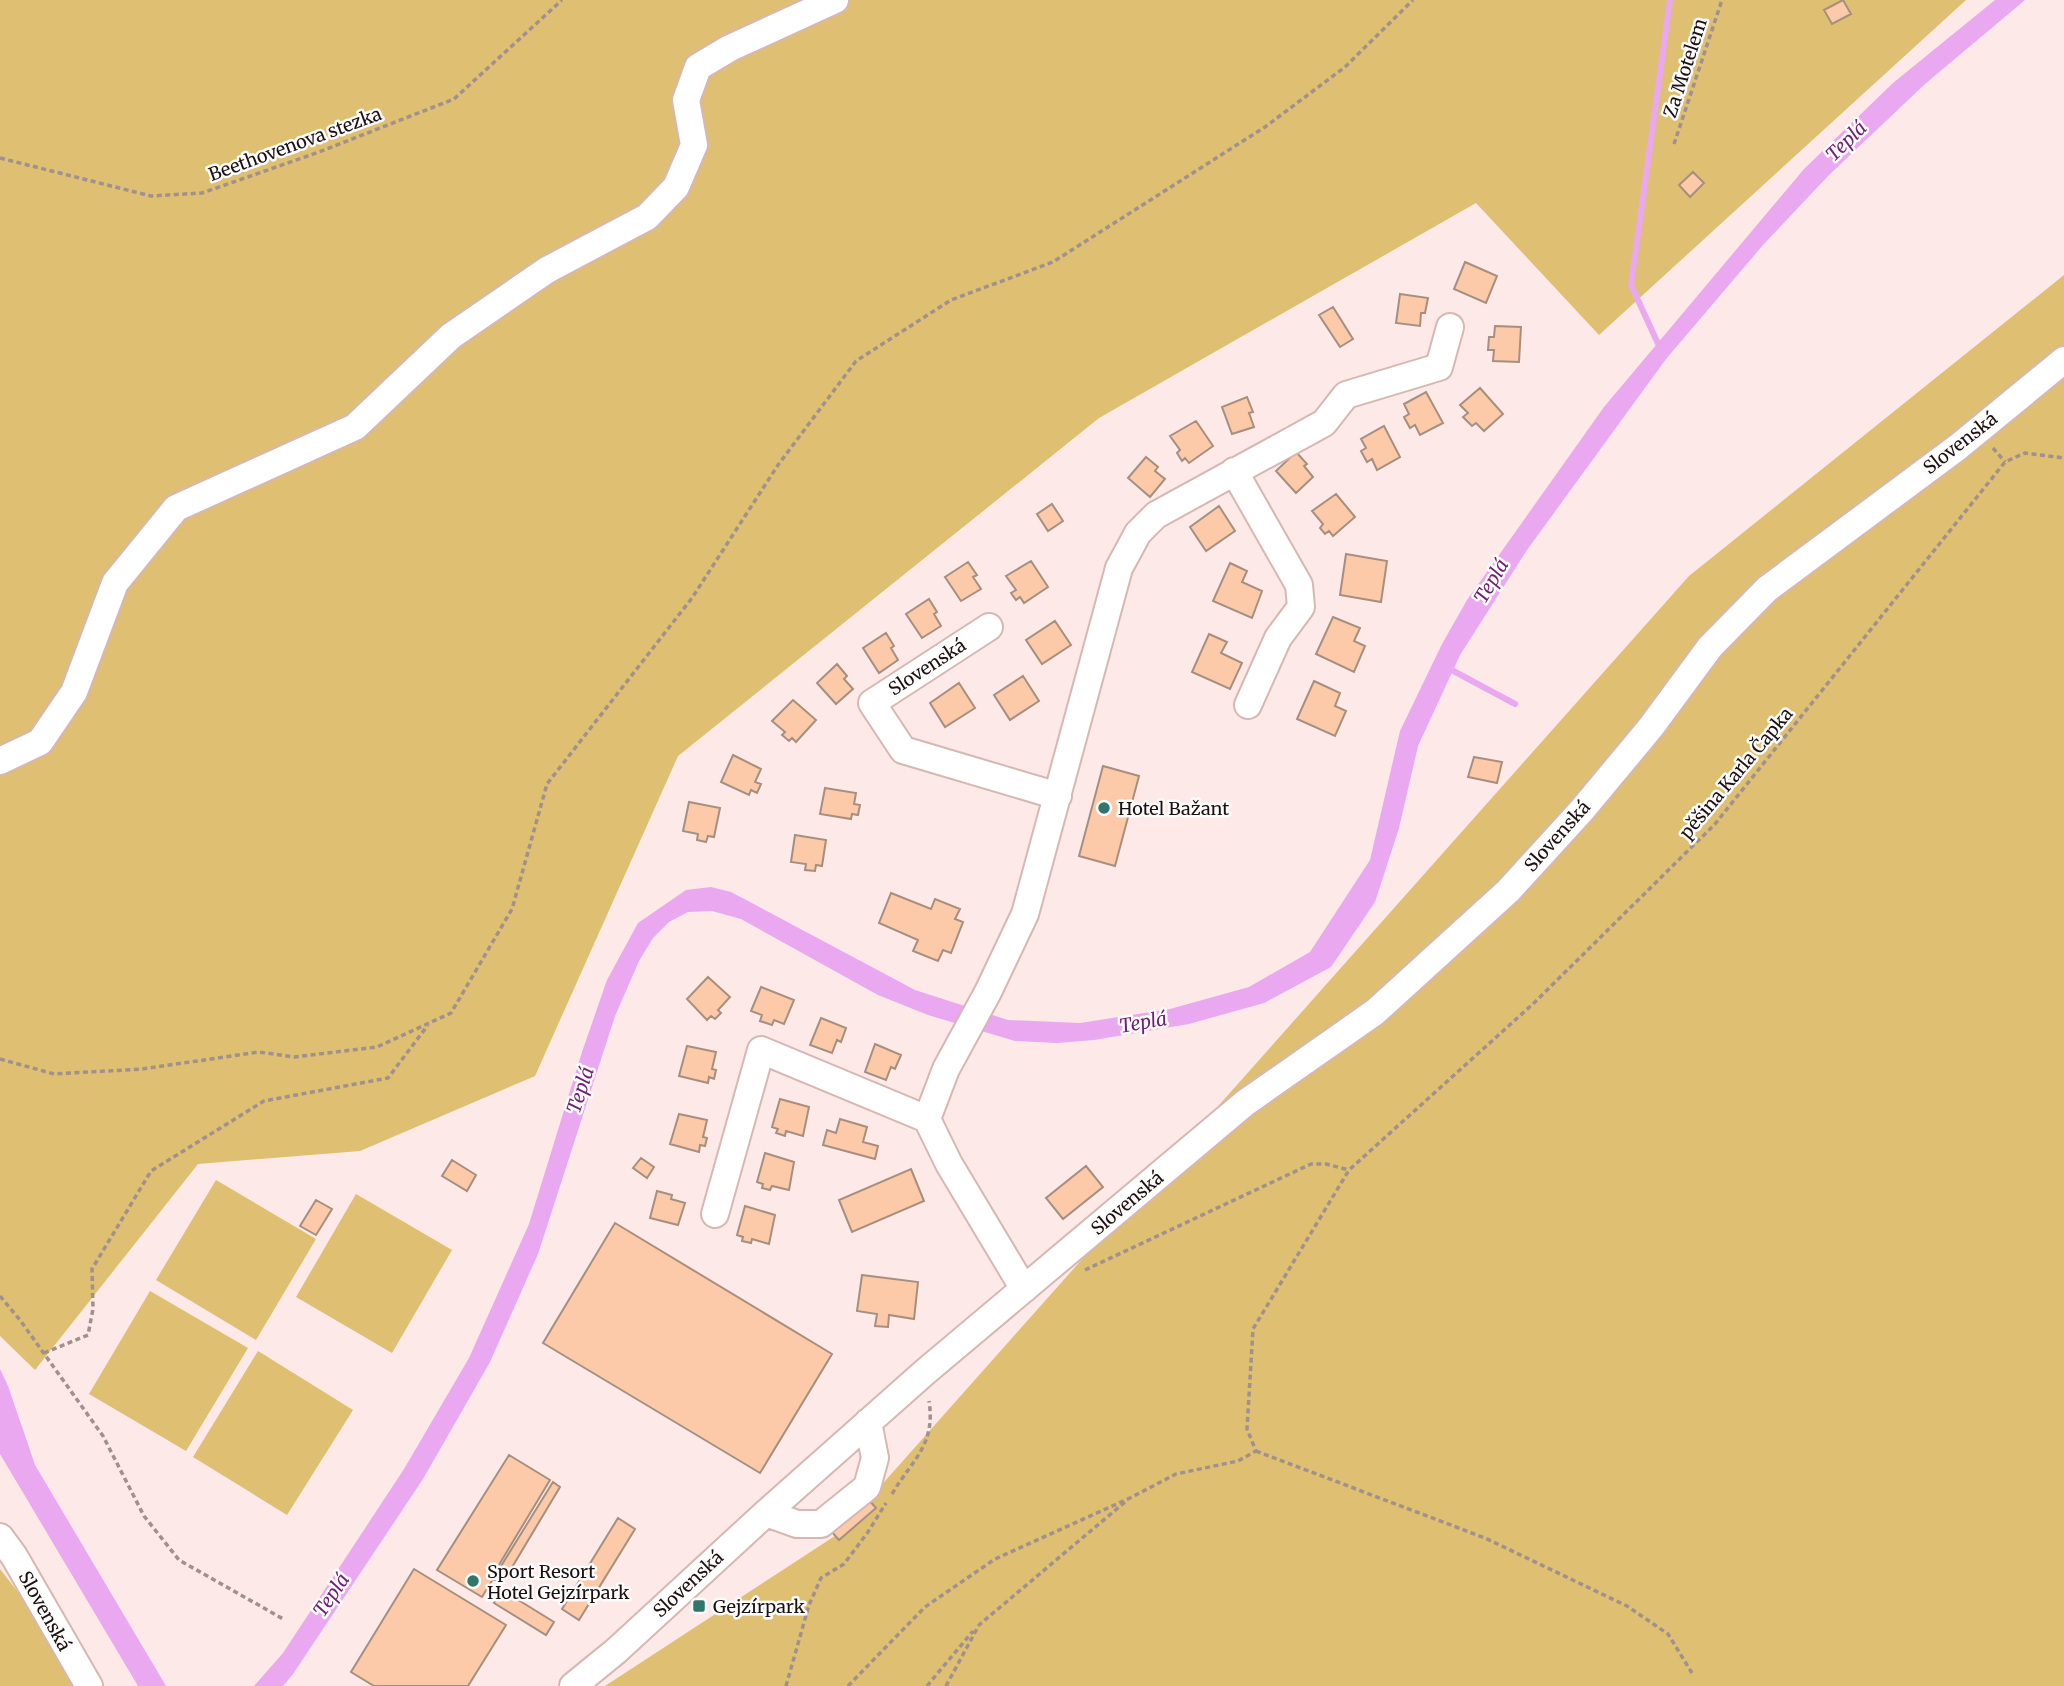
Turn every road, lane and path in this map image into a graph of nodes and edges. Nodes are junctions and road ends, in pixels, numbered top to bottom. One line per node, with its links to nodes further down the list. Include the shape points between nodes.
1 (562, 0): 6 (path, Beethovenova stezka, via 454,99 202,193 151,196)
2 (835, 0): 13 (street, via 698,67 687,100 694,145 676,187 647,217 547,270 451,336 355,427 176,508 115,583 74,692 40,742)
3 (1413, 0): 15 (path, via 1345,67 1265,127 1053,262 951,300 856,361 778,465 692,598 547,783 512,909 451,1013)
4 (1722, 0): 5 (path, Za Motelem)
5 (1674, 144)
6 (0, 158)
7 (1450, 327): 10 (street, via 1438,367 1346,395 1324,423)
8 (2064, 359): 21 (street, Slovenská, via 1958,447 1767,589 1710,648 1651,727 1508,891 1375,1012 1245,1103)
9 (2064, 458): 18 (path, pěšina Karla Čapka, via 2025,453 2005,462 1716,824 1534,1003)
10 (1234, 471): 12 (street, via 1299,585 1301,607 1278,638); 14 (street, via 1156,515 1138,533 1119,568)
11 (989, 627): 14 (street, Slovenská, via 872,703 902,750)
12 (1248, 705)
13 (0, 761)
14 (1058, 796): 17 (street, via 1025,915 946,1069)
15 (429, 1023): 16 (path, via 377,1046 294,1057 259,1052 142,1069 54,1074); 23 (path, via 388,1078 264,1101 151,1171 92,1269 88,1335)
16 (0, 1059)
17 (927, 1119): 19 (street, via 761,1050); 21 (street)
18 (1349, 1170): 20 (path, via 1311,1164); 26 (path, pěšina Karla Čapka, via 1253,1329 1247,1429)
19 (715, 1214)
20 (1079, 1273)
21 (1024, 1289): 24 (street, Slovenská)
22 (0, 1296): 23 (path)
23 (44, 1353): 30 (path, via 103,1436 144,1516 179,1560)
24 (925, 1371): 25 (street, Slovenská); 35 (path, via 932,1420 923,1447 854,1552 844,1564 821,1577)
25 (868, 1422): 28 (street, Slovenská); 28 (street, via 875,1458 867,1487 821,1524 797,1524)
26 (1256, 1451): 27 (path, via 1238,1461 1176,1474); 32 (path, via 1485,1538 1627,1606 1668,1634)
27 (1130, 1497): 31 (path); 36 (path, via 995,1559 925,1607)
28 (766, 1513): 34 (street, Slovenská)
29 (0, 1536): 33 (street, Slovenská)
30 (285, 1620)
31 (979, 1625): 37 (path); 38 (path)
32 (1692, 1673)
33 (89, 1686)
34 (573, 1686)
35 (786, 1686)
36 (848, 1686)
37 (927, 1686)
38 (946, 1686)

